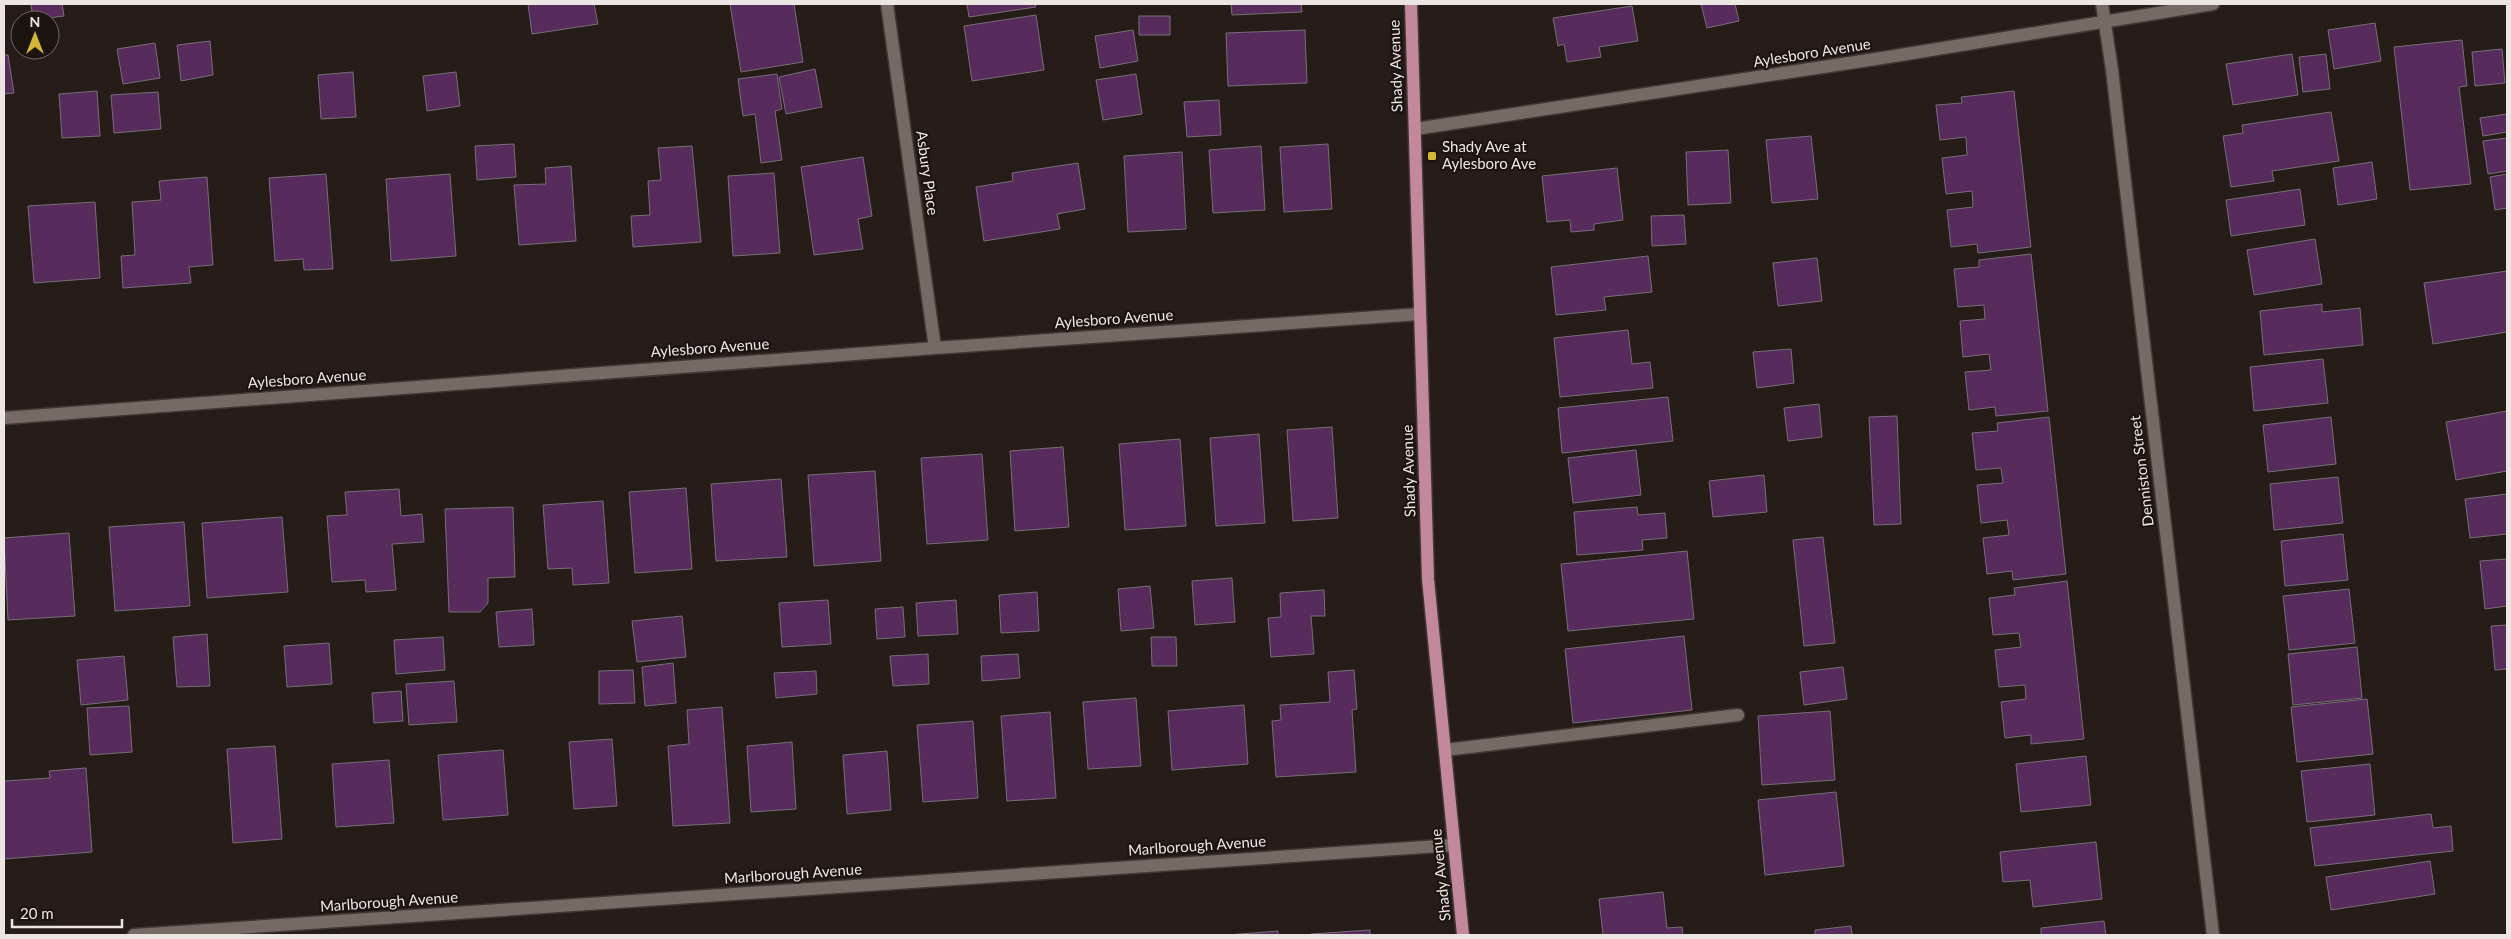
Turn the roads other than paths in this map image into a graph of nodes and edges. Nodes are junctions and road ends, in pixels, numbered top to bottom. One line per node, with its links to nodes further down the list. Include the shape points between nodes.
1 (887, 4): 8 (street, Asbury Place)
2 (1411, 4): 6 (main road, Shady Avenue)
3 (2102, 4): 5 (street, Denniston Street)
4 (2213, 4): 5 (street, Aylesboro Avenue)
5 (2106, 21): 6 (street, Aylesboro Avenue); 15 (street, Denniston Street)
6 (1414, 129): 7 (main road, Shady Avenue)
7 (1420, 314): 8 (street, Aylesboro Avenue); 11 (main road, Shady Avenue, via 1428,579)
8 (935, 348): 9 (street, Aylesboro Avenue)
9 (4, 418)
10 (1738, 715): 11 (street)
11 (1445, 750): 12 (main road, Shady Avenue)
12 (1454, 844): 13 (street, Marlborough Avenue); 14 (main road, Shady Avenue)
13 (134, 935)
14 (1463, 935)
15 (2213, 935)

